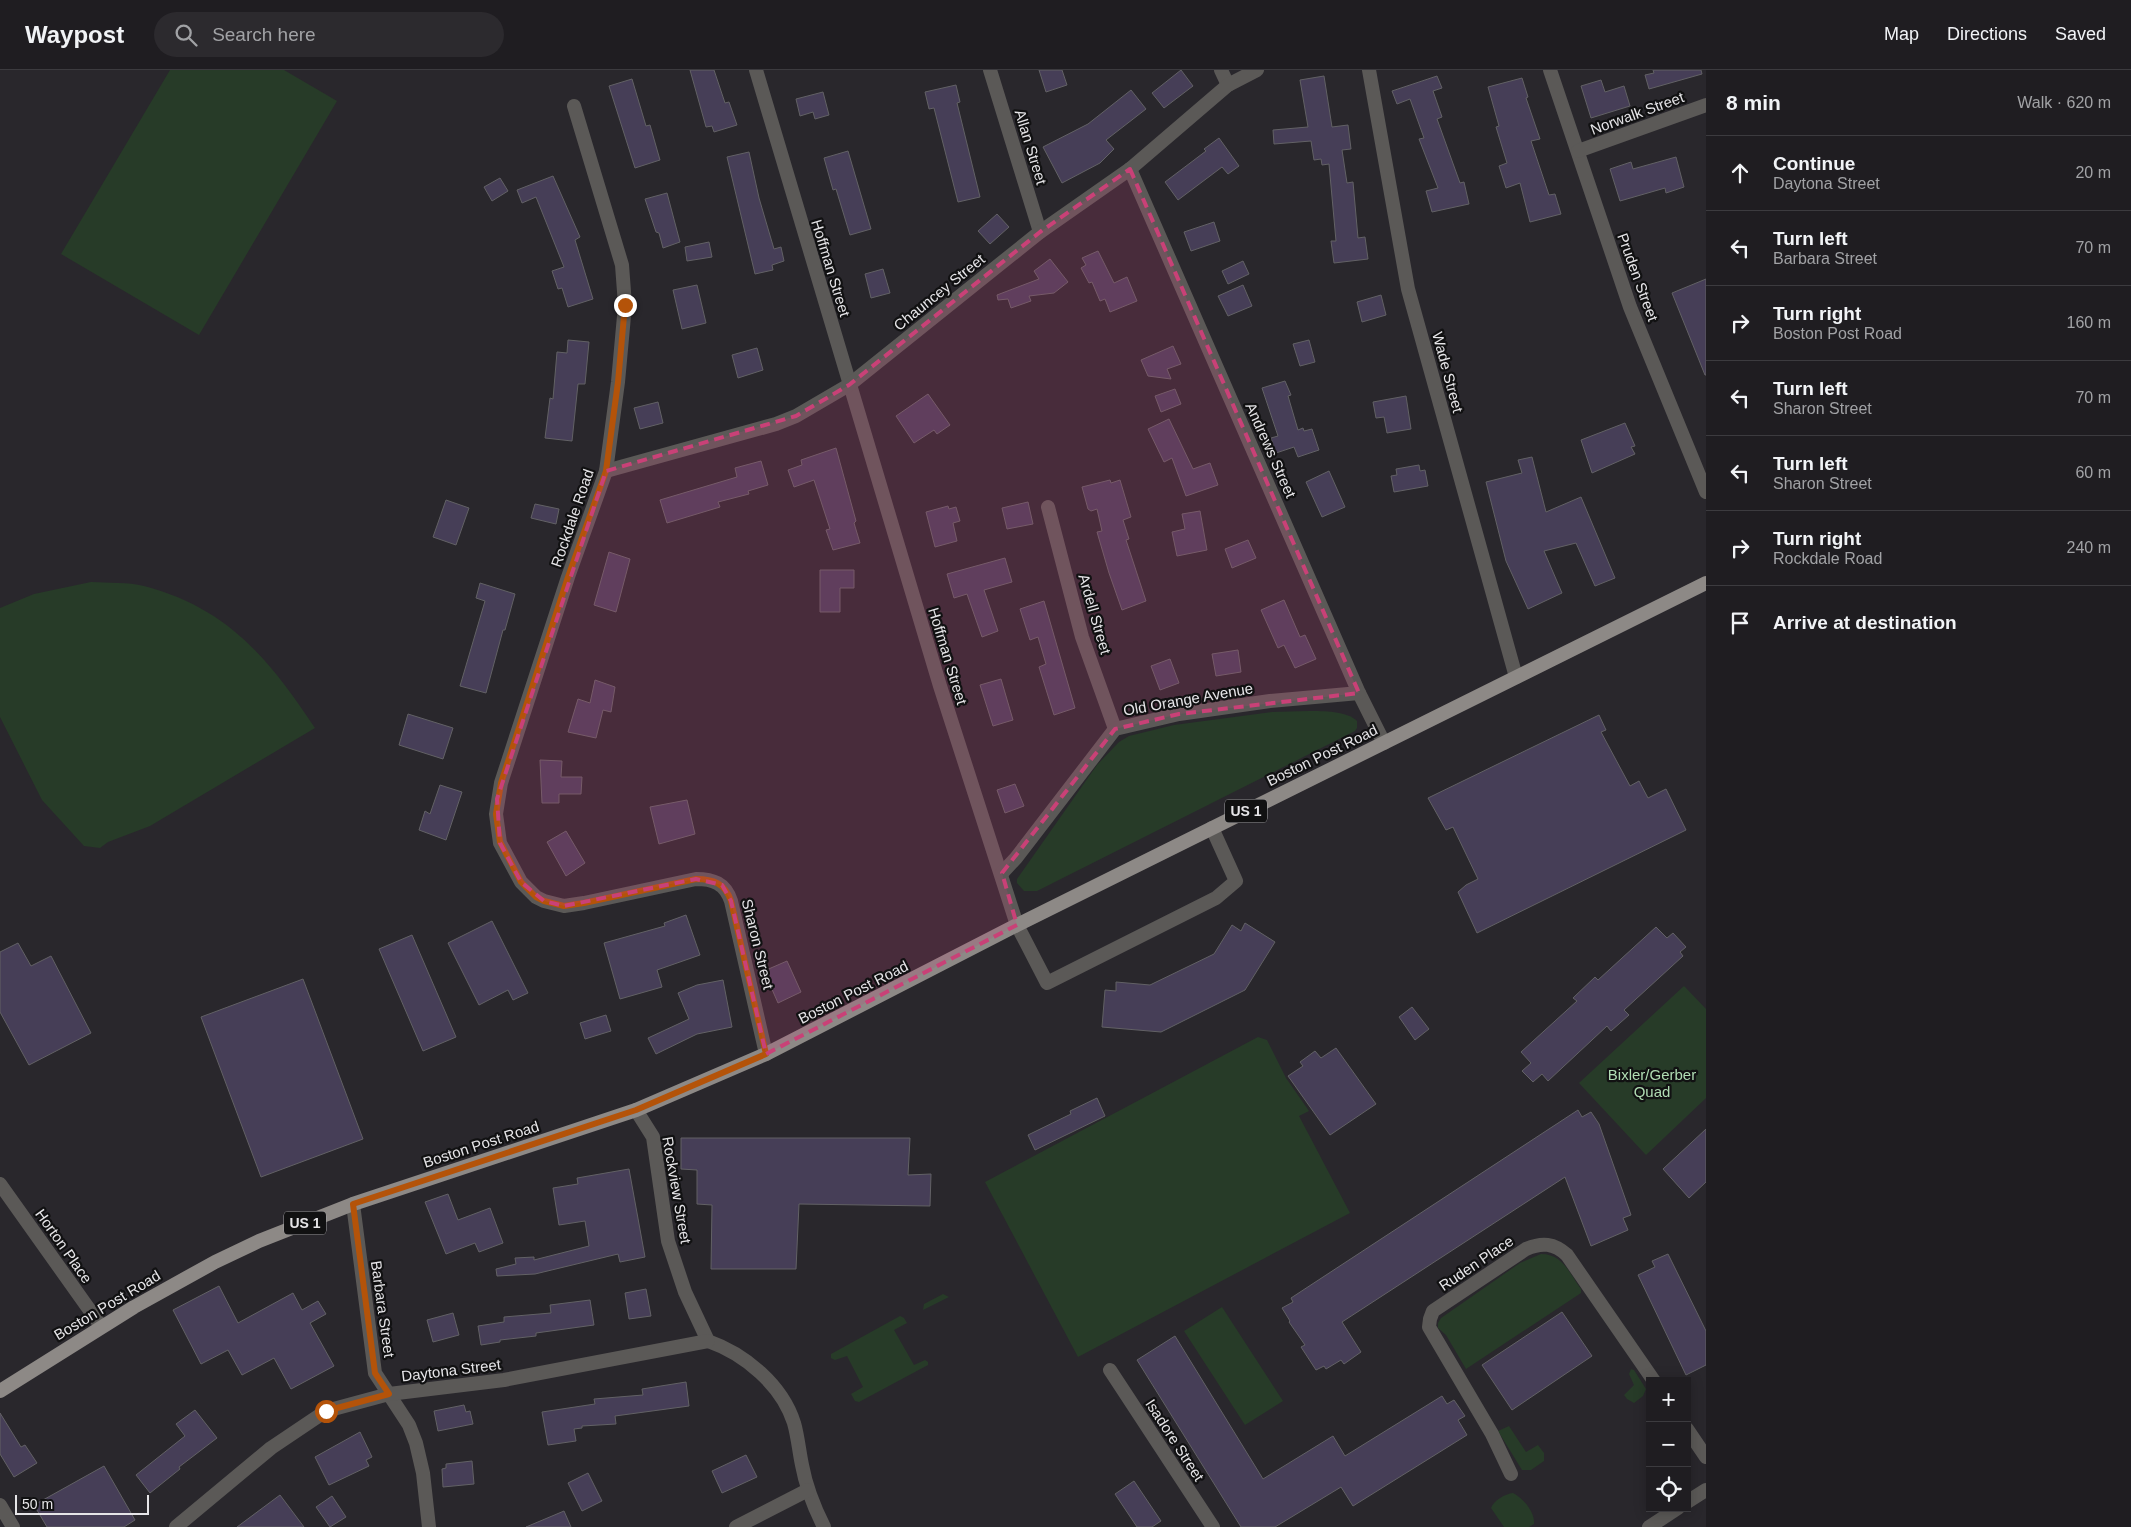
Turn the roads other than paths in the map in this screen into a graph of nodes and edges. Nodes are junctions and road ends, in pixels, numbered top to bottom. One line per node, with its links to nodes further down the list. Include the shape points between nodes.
1 (756, 70): 13 (street, Hoffman Street)
2 (990, 70): 12 (street, Allan Street)
3 (1221, 70): 7 (street)
4 (1257, 70): 7 (street, Chauncey Street)
5 (1369, 70): 18 (street, Wade Street, via 1408,289)
6 (1550, 70): 10 (street, Pruden Street)
7 (1228, 85): 11 (street, Chauncey Street)
8 (1706, 105): 10 (street, Norwalk Street)
9 (574, 106): 14 (street, Rockdale Road, via 622,265 625,305)
10 (1578, 151): 15 (street, Pruden Street, via 1630,307)
11 (1130, 169): 12 (street, Chauncey Street); 19 (street, Andrews Street)
12 (1040, 232): 13 (street, Chauncey Street)
13 (849, 385): 14 (street, Chauncey Street, via 776,424); 23 (street, Hoffman Street, via 940,686)
14 (606, 471): 24 (street, Rockdale Road, via 501,783 496,814 500,842 521,882 536,897)
15 (1706, 492)
16 (1048, 507): 20 (street, Ardell Street, via 1082,637)
17 (1706, 583): 18 (main road, Boston Post Road / US 1)
18 (1516, 677): 21 (main road, Boston Post Road / US 1)
19 (1359, 693): 20 (street, Old Orange Avenue, via 1197,711); 21 (street, Andrews Street)
20 (1115, 729): 23 (street, Old Orange Avenue)
21 (1384, 743): 22 (main road, Boston Post Road / US 1)
22 (1212, 828): 25 (main road, Boston Post Road / US 1); 25 (street, Hoffman Street, via 1236,881 1216,898 1141,937 1047,983)
23 (1002, 873): 25 (street, Hoffman Street)
24 (564, 906): 26 (street, Sharon Street, via 686,880 702,879 722,885 731,901)
25 (1017, 925): 26 (main road, Boston Post Road / US 1)
26 (766, 1054): 27 (main road, Boston Post Road / US 1)
27 (636, 1110): 29 (main road, Boston Post Road / US 1); 31 (street, Rockview Street, via 653,1137 668,1241 685,1292)
28 (0, 1184): 30 (street, Horton Place)
29 (353, 1204): 30 (main road, Boston Post Road / US 1, via 215,1262); 35 (street, Barbara Street, via 375,1373)
30 (101, 1326): 34 (main road, Boston Post Road / US 1)
31 (708, 1340): 35 (street, Daytona Street, via 504,1380); 39 (street, via 738,1355 780,1394 794,1424)
32 (1110, 1370): 49 (street, Isadore Street)
33 (1651, 1377): 38 (street, Ruden Place, via 1567,1255 1548,1244 1526,1248 1433,1311 1429,1327 1492,1434)
34 (0, 1391)
35 (389, 1394): 45 (street, Daytona Street, via 326,1411 272,1448); 46 (street, Barbara Street, via 410,1425 416,1443)
36 (1691, 1435): 37 (street)
37 (1706, 1457)
38 (1511, 1474)
39 (808, 1490): 47 (street); 48 (street)
40 (1706, 1490): 41 (street)
41 (1691, 1499)
42 (0, 1505): 44 (street)
43 (1672, 1512): 50 (street)
44 (13, 1527)
45 (176, 1527)
46 (429, 1527)
47 (736, 1527)
48 (824, 1527)
49 (1212, 1527)
50 (1649, 1527)

